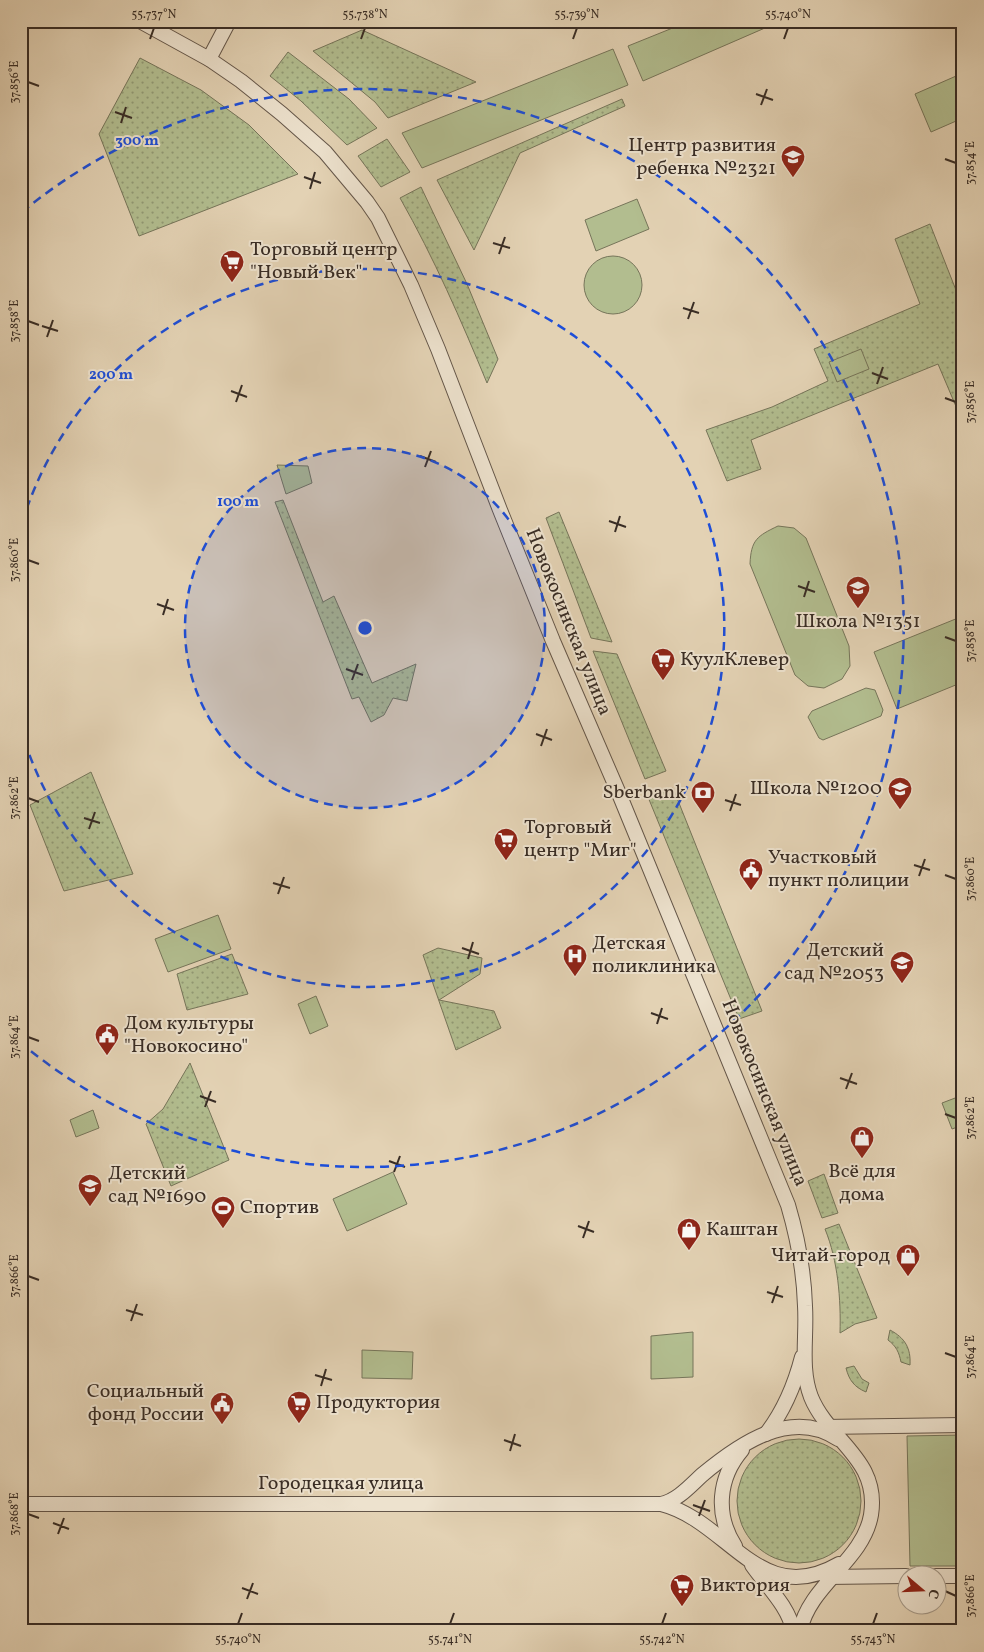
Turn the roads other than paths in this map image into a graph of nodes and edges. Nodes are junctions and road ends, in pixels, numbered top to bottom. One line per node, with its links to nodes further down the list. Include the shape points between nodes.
1 (140, 21): 3 (street, Новокосинская улица)
2 (228, 21): 3 (street)
3 (209, 59): 4 (street, Новокосинская улица, via 282,114 336,165 378,218 411,285 553,641 788,1205 802,1272)
4 (805, 1339): 7 (street, via 805,1372 811,1396); 8 (street, via 792,1388 778,1418)
5 (963, 1425): 7 (street)
6 (801, 1427): 7 (street); 8 (street, via 776,1429); 10 (street, via 835,1437)
7 (831, 1427): 10 (street)
8 (766, 1434): 9 (street)
9 (753, 1440): 12 (street, via 718,1462 672,1500); 14 (street, via 728,1470 721,1498 724,1524)
10 (853, 1452): 13 (street, via 866,1473 872,1501 866,1530)
11 (21, 1504): 12 (street, Городецкая улица)
12 (661, 1504): 14 (street, via 684,1512)
13 (850, 1554): 18 (street, via 829,1570); 19 (street)
14 (745, 1557): 18 (street, via 775,1574); 20 (street, via 786,1612)
15 (896, 1576): 19 (street)
16 (946, 1576): 17 (street)
17 (963, 1576)
18 (806, 1577): 19 (street)
19 (831, 1578): 21 (street, via 808,1610)
20 (793, 1631)
21 (800, 1631)

